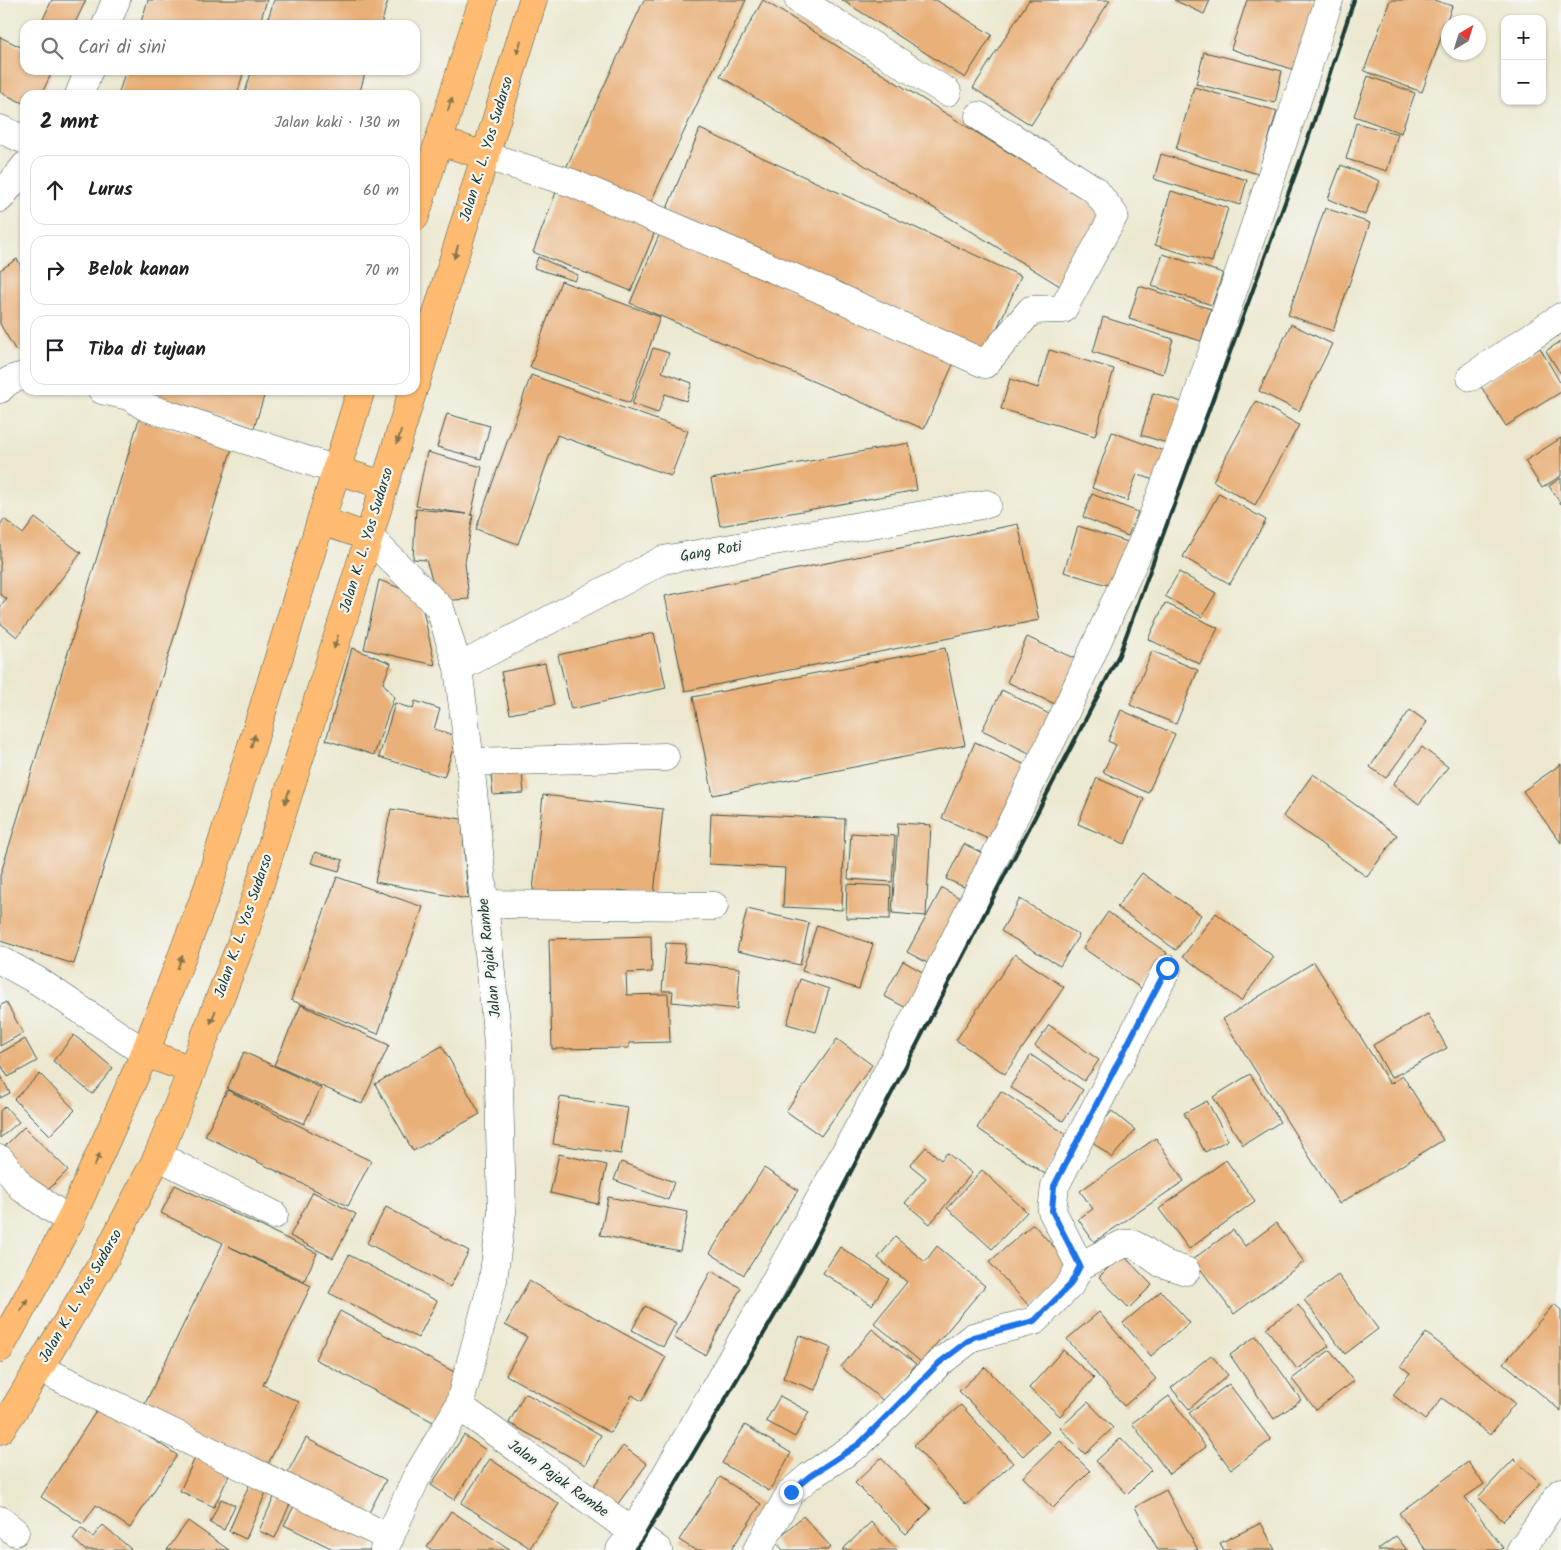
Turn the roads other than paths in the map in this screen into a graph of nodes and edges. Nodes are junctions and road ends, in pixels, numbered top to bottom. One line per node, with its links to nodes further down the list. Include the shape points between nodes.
1 (116, 0): 6 (street)
2 (483, 0): 13 (highway, one-way to 2)
3 (533, 0): 14 (highway, Jalan K. L. Yos Sudarso, one-way to 14)
4 (799, 0): 9 (street)
5 (1329, 0): 51 (street, via 1194,407 1147,532 1063,717 873,1101 756,1316)
6 (108, 20)
7 (87, 75): 8 (street)
8 (82, 90)
9 (947, 92)
10 (979, 116): 14 (street, via 1095,190 1114,215 1063,309 1031,310 985,364 811,285 572,183)
11 (0, 129): 12 (street)
12 (20, 138)
13 (439, 141): 14 (highway); 17 (highway)
14 (486, 156): 19 (highway, Jalan K. L. Yos Sudarso, one-way to 19)
15 (20, 172): 16 (street)
16 (0, 198)
17 (420, 202)
18 (1561, 317): 21 (street)
19 (420, 369)
20 (20, 377): 22 (street, via 5,383)
21 (1471, 377)
22 (0, 389)
23 (131, 395): 26 (street, via 146,407)
24 (359, 395): 26 (highway)
25 (411, 395): 27 (highway, Jalan K. L. Yos Sudarso, one-way to 27)
26 (336, 470): 27 (highway); 29 (highway)
27 (384, 485): 30 (highway, Jalan K. L. Yos Sudarso)
28 (988, 504): 31 (street, Gang Roti, via 663,560)
29 (320, 521): 30 (highway); 38 (highway, one-way to 29, via 208,888)
30 (369, 537): 31 (street, Jalan Pajak Rambe, via 440,608); 39 (highway, Jalan K. L. Yos Sudarso, one-way to 39, via 242,941)
31 (458, 668): 33 (street, Jalan Pajak Rambe)
32 (664, 757): 33 (street)
33 (470, 762): 34 (street, Jalan Pajak Rambe)
34 (484, 904): 35 (street); 48 (street, Jalan Pajak Rambe, via 498,1043 502,1212 492,1280)
35 (714, 906)
36 (0, 960): 38 (street, via 38,981)
37 (1167, 968): 44 (street, via 1054,1186 1052,1211)
38 (145, 1053): 39 (highway); 43 (highway, one-way to 38)
39 (192, 1070): 40 (highway, Jalan K. L. Yos Sudarso)
40 (158, 1156): 42 (street); 47 (highway, Jalan K. L. Yos Sudarso, via 102,1264)
41 (0, 1159): 43 (street, via 22,1188)
42 (274, 1215)
43 (70, 1221): 46 (highway, one-way to 43)
44 (1080, 1266): 45 (street, via 1123,1244 1132,1244 1161,1263); 54 (street, via 1070,1285 1034,1321 973,1337 939,1363 859,1444 791,1492)
45 (1186, 1271)
46 (1, 1343)
47 (40, 1368): 49 (highway, Jalan K. L. Yos Sudarso); 52 (street)
48 (459, 1406): 51 (street, Jalan Pajak Rambe); 52 (street, Jalan Pajak Rambe, via 415,1480)
49 (0, 1430)
50 (1561, 1492): 55 (street)
51 (626, 1541): 53 (street, Jalan Pajak Rambe)
52 (387, 1544)
53 (658, 1550)
54 (757, 1550)
55 (1521, 1550)

